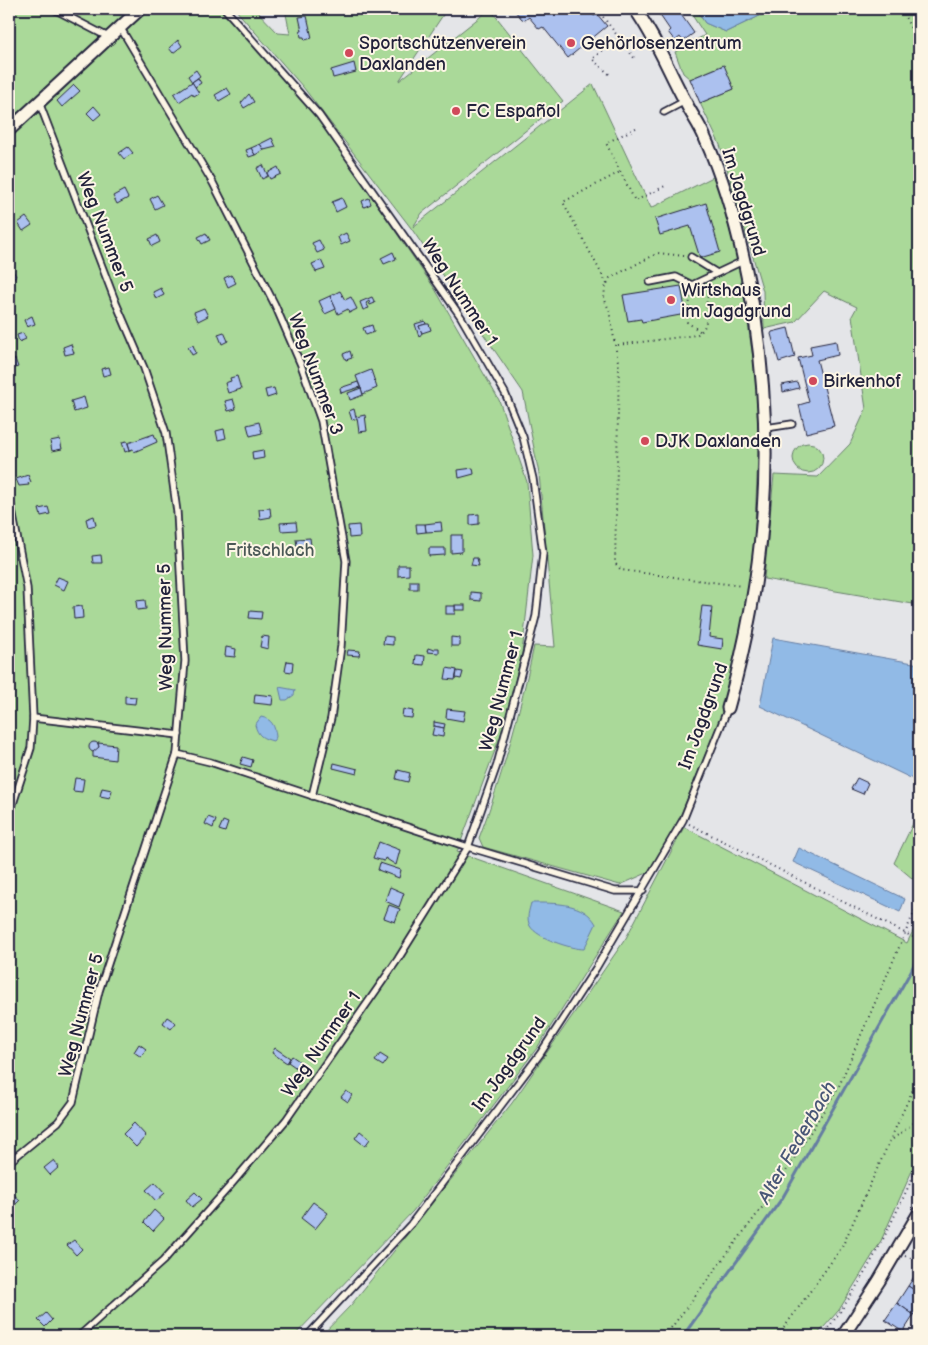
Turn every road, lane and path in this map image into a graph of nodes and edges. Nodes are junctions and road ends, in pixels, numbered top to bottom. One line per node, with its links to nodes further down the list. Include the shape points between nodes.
1 (54, 9): 9 (lane)
2 (140, 9): 7 (street)
3 (225, 9): 39 (lane, Weg Nummer 1, via 319,115 377,195 461,317 505,393 523,437 533,479 543,553 536,616 497,765)
4 (597, 9): 8 (path)
5 (635, 9): 13 (street, Im Jagdgrund, via 653,34)
6 (901, 9): 10 (path)
7 (120, 27): 9 (street); 36 (lane, Weg Nummer 3, via 214,183 275,305 321,421 346,561 341,646 331,718)
8 (619, 37): 11 (path); 12 (path, via 592,59)
9 (110, 38): 14 (street)
10 (919, 44)
11 (635, 59)
12 (609, 74)
13 (685, 101): 15 (lane); 21 (street, Im Jagdgrund, via 705,137)
14 (39, 102): 17 (street); 34 (lane, Weg Nummer 5, via 144,368 166,434 177,512 185,660)
15 (664, 112)
16 (636, 128): 18 (path, via 606,143)
17 (9, 130)
18 (620, 172): 19 (path, via 635,201); 24 (path, via 563,202)
19 (665, 186)
20 (691, 257): 22 (lane); 24 (path, via 658,253 610,278)
21 (745, 260): 22 (lane); 29 (street, Im Jagdgrund, via 761,363)
22 (717, 273): 25 (lane); 26 (path, via 708,296)
23 (650, 282): 25 (lane, via 676,277)
24 (607, 284): 27 (path, via 604,298)
25 (692, 285): 26 (path, via 687,322)
26 (702, 332): 27 (path)
27 (617, 346): 31 (path, via 615,563 620,570)
28 (792, 424): 29 (lane)
29 (766, 428): 31 (street, Im Jagdgrund, via 762,541)
30 (9, 495): 33 (lane, via 27,588)
31 (756, 588): 32 (street, Im Jagdgrund, via 742,661)
32 (728, 708): 38 (lane, Im Jagdgrund)
33 (33, 718): 34 (lane); 37 (lane, via 31,748)
34 (179, 735): 35 (lane, Weg Nummer 5)
35 (177, 754): 36 (lane); 47 (lane, Weg Nummer 5, via 99,992 73,1102 58,1122)
36 (312, 796): 39 (lane)
37 (10, 810)
38 (683, 820): 40 (lane, Im Jagdgrund); 42 (path)
39 (468, 847): 40 (lane, via 615,891); 52 (lane, Weg Nummer 1, via 398,959 286,1120 163,1261)
40 (643, 890): 53 (lane, Im Jagdgrund, via 540,1054 471,1146 411,1224)
41 (919, 900): 42 (path)
42 (906, 934): 43 (path); 54 (path, via 839,1086 770,1197)
43 (919, 940)
44 (919, 1076): 46 (path)
45 (919, 1119): 46 (path)
46 (888, 1144): 55 (path, via 842,1247)
47 (9, 1162)
48 (919, 1164): 56 (path, via 876,1256)
49 (919, 1213): 50 (street)
50 (897, 1252): 51 (path); 57 (street)
51 (919, 1261)
52 (79, 1336)
53 (306, 1336)
54 (665, 1336)
55 (778, 1336)
56 (822, 1336)
57 (842, 1336)

